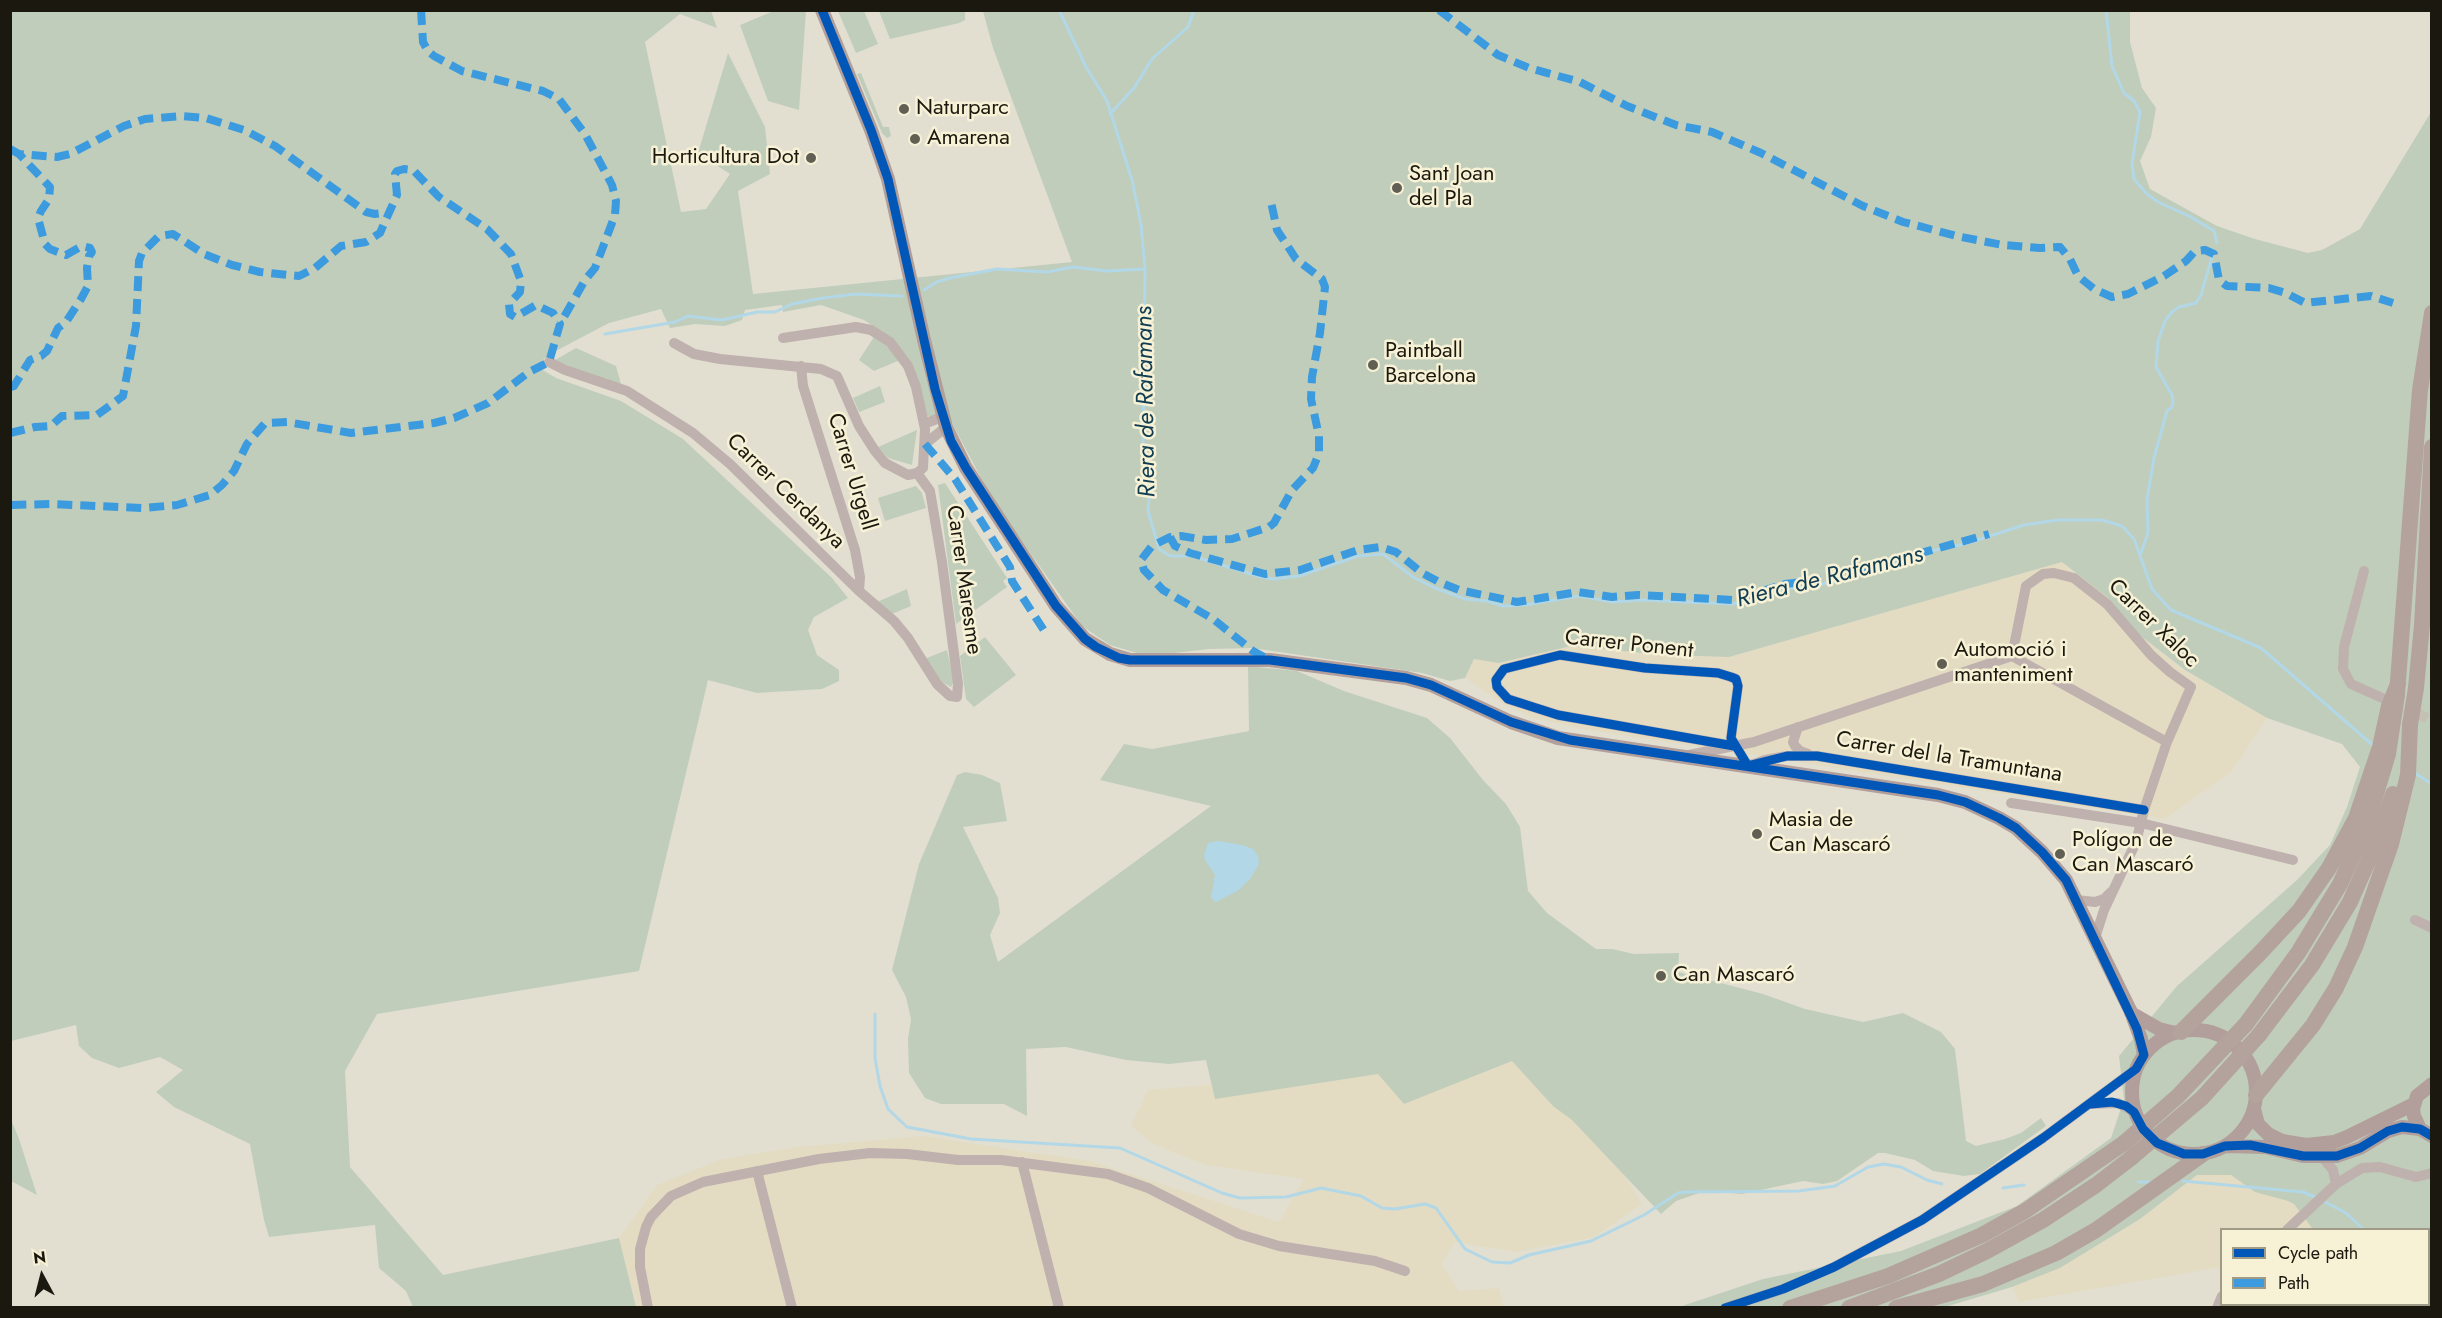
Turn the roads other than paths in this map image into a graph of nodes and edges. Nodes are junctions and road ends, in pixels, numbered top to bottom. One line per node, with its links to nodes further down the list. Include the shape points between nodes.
1 (822, 10): 7 (main road, via 888,179)
2 (2432, 313): 15 (highway, via 2420,390)
3 (783, 338): 8 (street, via 856,327 871,330 896,348 908,366)
4 (674, 343): 6 (street, via 694,354)
5 (549, 362): 13 (street, Carrer Cerdanya, via 627,392 693,433 747,480)
6 (801, 366): 11 (street, via 837,376 875,451 903,474); 13 (street, Carrer Urgell, via 803,386 855,550)
7 (944, 422): 8 (street); 9 (street); 20 (main road, via 966,468 1056,606 1085,639 1110,654 1153,661 1270,660 1406,678 1546,734)
8 (924, 424): 9 (street)
9 (926, 444): 11 (street, via 922,468)
10 (2432, 447): 26 (highway, bridge, via 2416,688 2400,774)
11 (917, 474): 16 (street, Carrer Maresme, via 930,491 957,673)
12 (2364, 571): 15 (street, via 2344,646 2343,669 2351,684)
13 (859, 591): 16 (street, Carrer Cerdanya, via 902,629 937,684)
14 (2012, 656): 17 (street, Carrer Ponent); 18 (street); 18 (street, Carrer Xaloc, via 2026,586 2043,574 2074,578 2106,604 2151,655 2191,687)
15 (2393, 696): 26 (highway, bridge, via 2388,754)
16 (957, 697)
17 (1798, 727): 19 (street, Carrer Ponent); 21 (street, via 1795,746)
18 (2167, 742): 24 (street, Carrer Xaloc)
19 (1734, 746): 19 (street, Carrer Ponent, via 1558,716 1508,699 1496,680 1504,669 1560,655 1646,668 1718,673 1736,680 1738,686 1731,738); 20 (street, Carrer Ponent); 22 (street)
20 (1681, 756): 22 (main road)
21 (1817, 756): 22 (street, Carrer del la Tramuntana, via 1787,756); 24 (street, Carrer del la Tramuntana)
22 (1748, 766): 29 (main road, via 1965,802 1999,818 2034,844 2060,873)
23 (2011, 803): 25 (street)
24 (2144, 810): 25 (street, Carrer Xaloc)
25 (2141, 823): 27 (street); 28 (street, Carrer Xaloc)
26 (2373, 831): 34 (highway, via 2329,868 2299,911); 38 (highway, via 2355,947 2336,988 2298,1047); 44 (highway, bridge, via 2350,902 2312,965 2252,1030 2202,1098)
27 (2293, 860)
28 (2116, 887): 29 (street, via 2095,902); 32 (street, Carrer Xaloc)
29 (2076, 900): 32 (main road)
30 (2415, 920): 31 (street)
31 (2432, 928)
32 (2095, 938): 33 (main road)
33 (2131, 1012): 34 (main road, via 2158,1029); 35 (main road)
34 (2178, 1032): 35 (main road); 38 (main road, via 2209,1032 2234,1045 2250,1067)
35 (2144, 1055): 36 (main road)
36 (2136, 1069): 39 (street); 41 (main road, via 2131,1086)
37 (2432, 1084): 40 (main road, via 2421,1091)
38 (2255, 1102): 40 (main road, via 2258,1124 2268,1134 2306,1145 2348,1137); 43 (main road, via 2245,1128)
39 (2091, 1104): 41 (street, via 2118,1103); 56 (street, via 1968,1190 1888,1239 1783,1289)
40 (2414, 1104): 42 (main road, via 2414,1116)
41 (2134, 1112): 45 (main road, via 2157,1143 2184,1154)
42 (2428, 1134): 46 (main road, via 2402,1127 2350,1153)
43 (2225, 1146): 45 (main road); 46 (main road, via 2265,1147)
44 (2127, 1151): 57 (highway, via 1982,1235 1888,1276); 58 (highway, via 2096,1185 2043,1220 1939,1274)
45 (2203, 1154): 59 (highway, via 2096,1230 2056,1253 1983,1284)
46 (2322, 1157): 50 (street, via 2333,1170)
47 (1022, 1162): 48 (street, via 870,1153); 52 (street, via 1125,1179 1239,1234 1288,1247 1375,1261); 55 (street)
48 (758, 1171): 53 (street, via 703,1182 683,1189 661,1204 646,1227 640,1249); 54 (street)
49 (2432, 1173): 50 (street, via 2416,1177 2380,1167 2362,1168)
50 (2333, 1188): 51 (street)
51 (2289, 1228)
52 (1405, 1271)
53 (648, 1308)
54 (792, 1308)
55 (1059, 1308)
56 (1725, 1308)
57 (1790, 1308)
58 (1849, 1308)
59 (1896, 1308)

